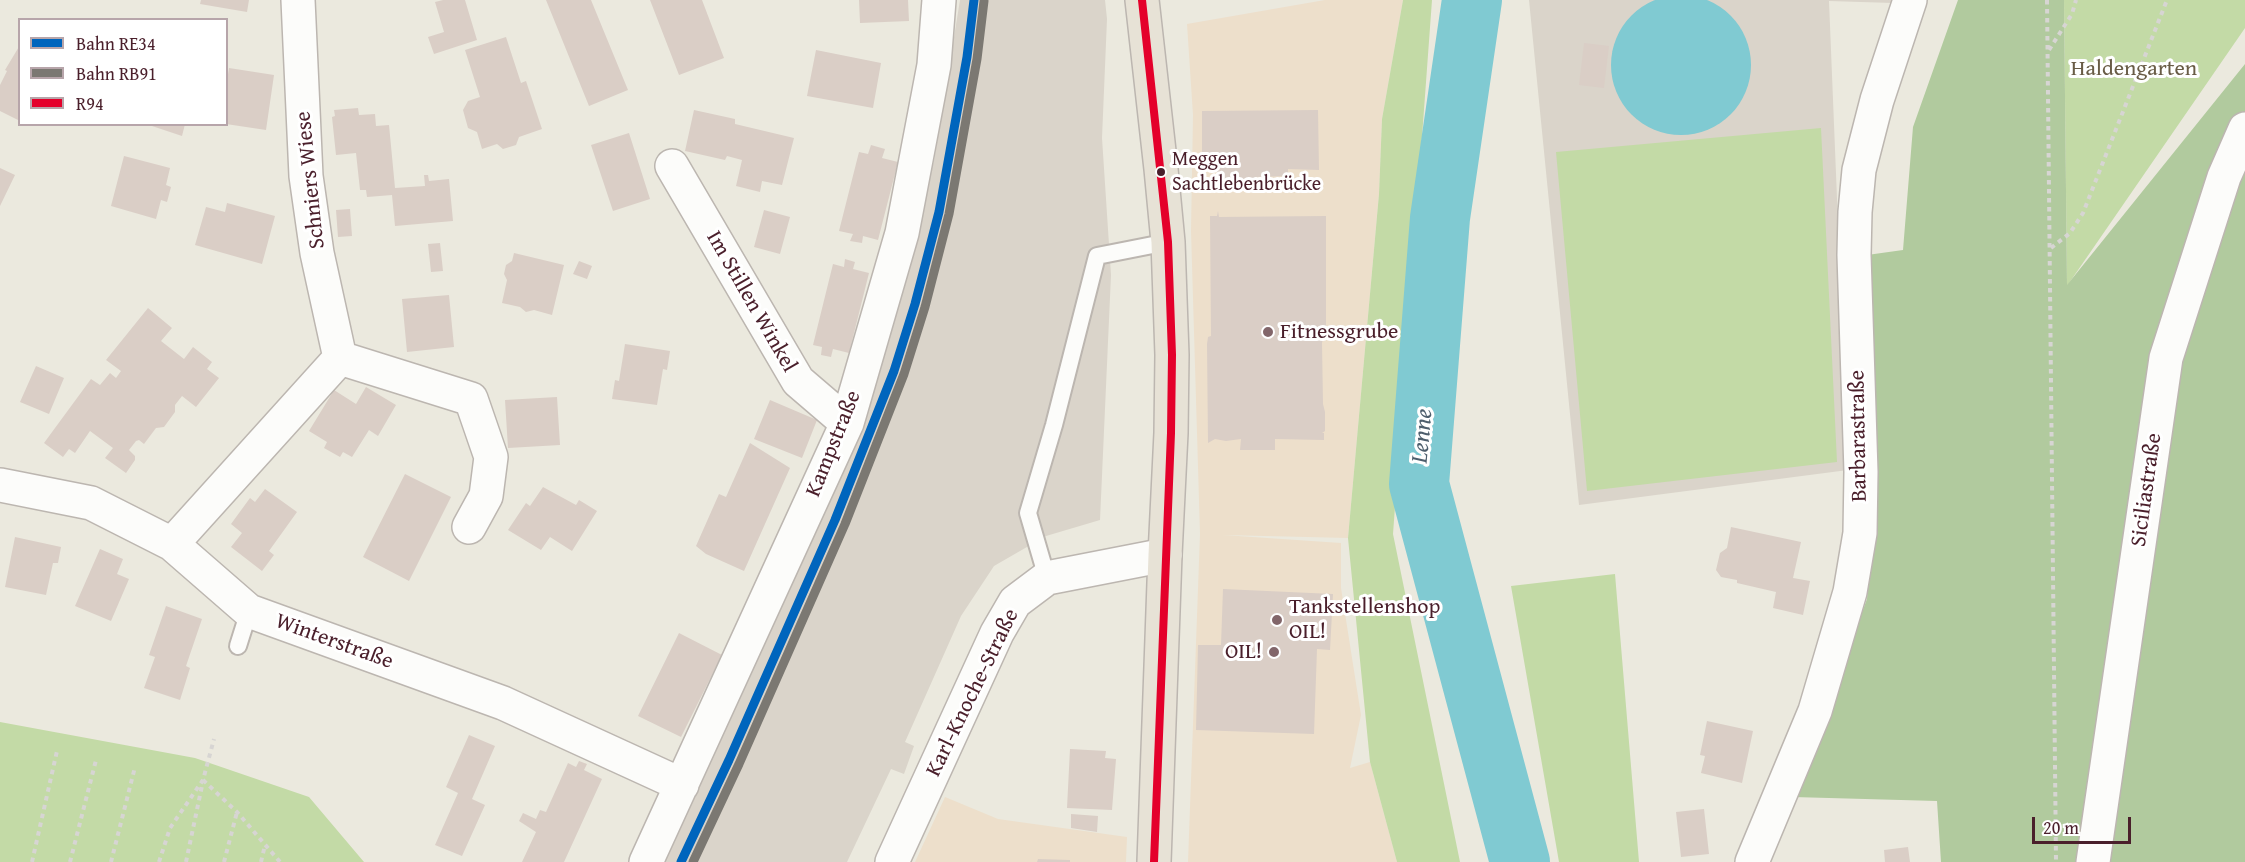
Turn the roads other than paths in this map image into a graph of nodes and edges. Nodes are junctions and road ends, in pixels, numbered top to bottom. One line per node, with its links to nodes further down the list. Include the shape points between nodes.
1 (298, 0): 8 (street, Schniers Wiese, via 306,176 317,253)
2 (939, 0): 9 (street, Kampstraße, via 934,65 902,233)
3 (1142, 0): 7 (main road)
4 (1910, 0): 21 (street, Barbarastraße, via 1877,100 1858,180 1854,255 1860,533 1850,592 1815,711)
5 (2245, 129): 22 (street, Siciliastraße, via 2224,177 2166,358)
6 (672, 166): 9 (street, Im Stillen Winkel, via 798,381)
7 (1168, 242): 13 (main road, via 1172,398); 14 (lane, via 1097,256 1028,513)
8 (340, 358): 11 (street, via 471,399 491,457 486,496); 12 (street)
9 (847, 423): 17 (street, Kampstraße)
10 (0, 485): 12 (street, Winterstraße, via 90,503)
11 (469, 527)
12 (172, 544): 15 (street, Winterstraße)
13 (1165, 555): 14 (street, Karl-Knoche-Straße); 20 (main road)
14 (1047, 578): 19 (street, Karl-Knoche-Straße, via 1015,602 997,633)
15 (249, 611): 16 (lane); 17 (street, Winterstraße, via 503,703)
16 (238, 646)
17 (682, 785): 18 (street, Kampstraße)
18 (646, 862)
19 (892, 862)
20 (1154, 862)
21 (1752, 862)
22 (2093, 862)

